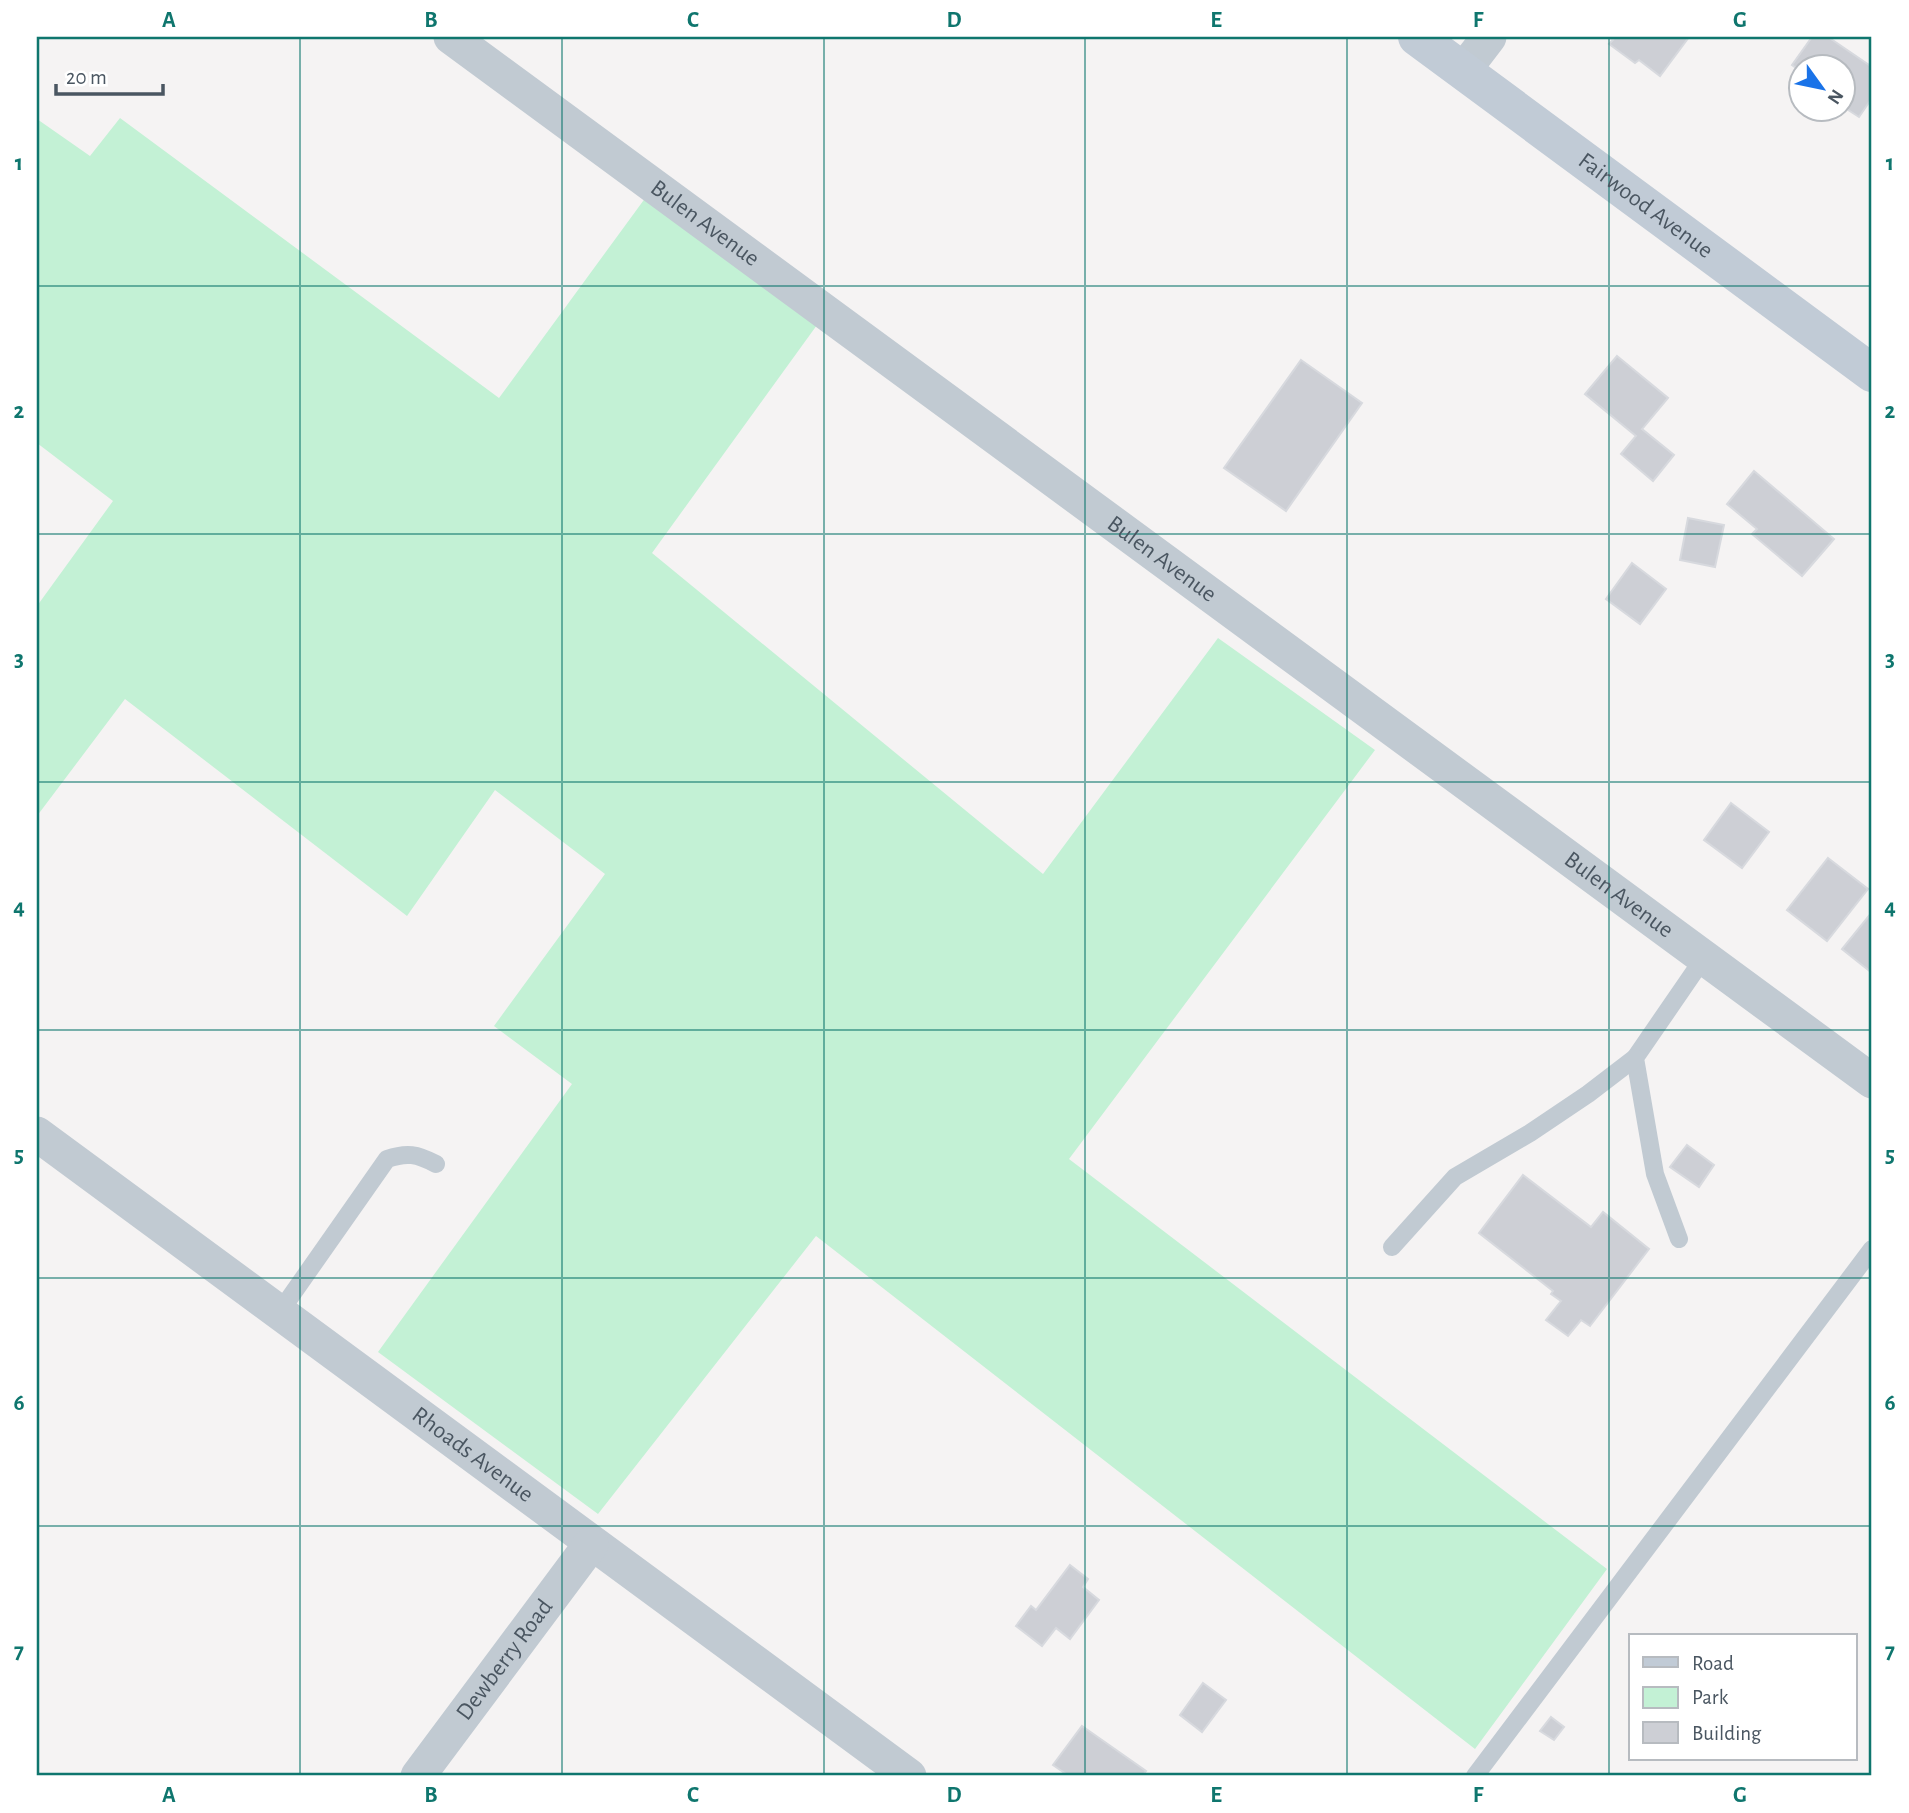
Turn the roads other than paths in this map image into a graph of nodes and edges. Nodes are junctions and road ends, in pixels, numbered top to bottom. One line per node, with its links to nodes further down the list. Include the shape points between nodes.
1 (451, 37): 6 (street, Bulen Avenue)
2 (1417, 37): 4 (street, Fairwood Avenue)
3 (1489, 37): 4 (street)
4 (1463, 71): 5 (street, Fairwood Avenue)
5 (1872, 373)
6 (1703, 959): 7 (lane); 8 (street, Bulen Avenue)
7 (1635, 1058): 11 (lane, via 1655,1174); 12 (lane, via 1549,1120 1455,1177)
8 (1872, 1081)
9 (37, 1134): 14 (street, Rhoads Avenue)
10 (436, 1164): 14 (lane, via 417,1154 387,1159)
11 (1679, 1239)
12 (1392, 1247)
13 (1872, 1249): 18 (lane)
14 (279, 1313): 15 (street, Rhoads Avenue)
15 (592, 1544): 16 (street, Dewberry Road); 17 (street, Rhoads Avenue)
16 (418, 1776)
17 (909, 1776)
18 (1475, 1776)

